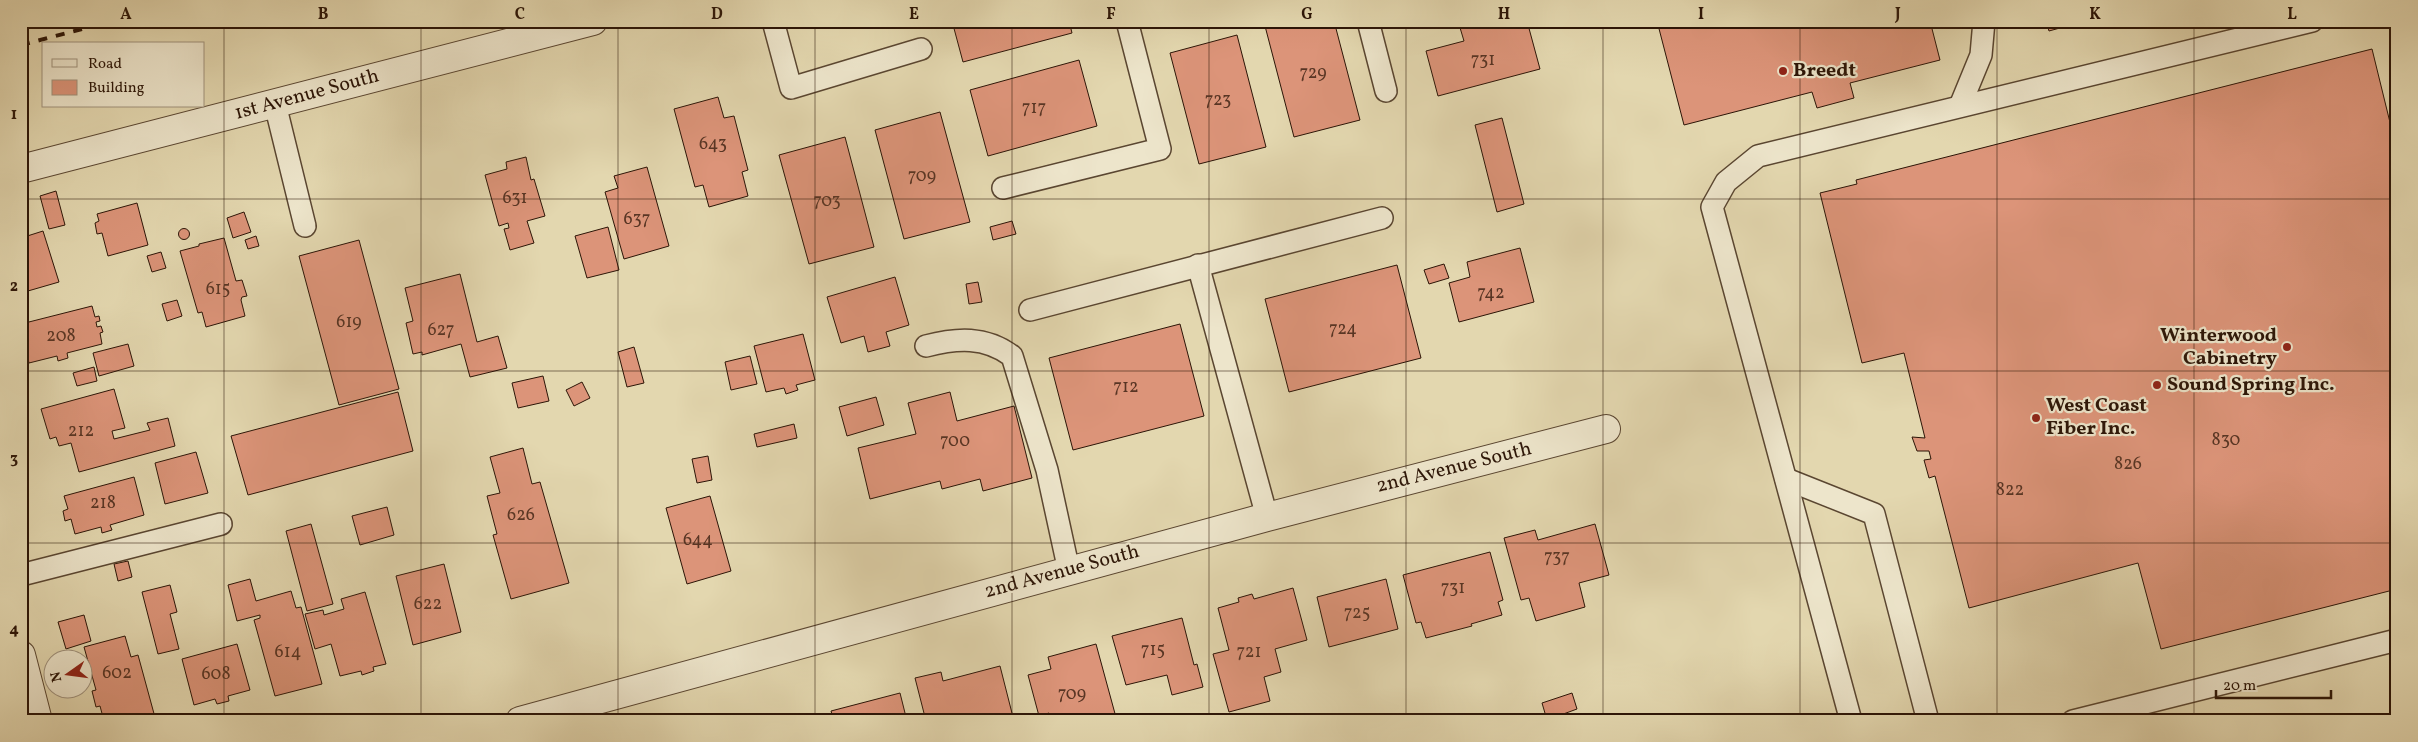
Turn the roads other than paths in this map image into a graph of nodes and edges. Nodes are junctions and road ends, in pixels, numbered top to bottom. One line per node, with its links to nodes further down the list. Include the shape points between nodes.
1 (593, 21): 9 (street, 1st Avenue South)
2 (773, 21): 7 (lane, via 791,88)
3 (1127, 21): 12 (lane, via 1160,148)
4 (1368, 21): 8 (lane)
5 (1984, 21): 10 (lane, via 1981,54)
6 (2312, 21): 10 (lane)
7 (921, 49)
8 (1386, 91)
9 (275, 104): 11 (street, 1st Avenue South); 14 (lane)
10 (1960, 106): 19 (lane, via 1758,156 1726,182 1712,207)
11 (21, 169)
12 (1003, 188)
13 (1382, 218): 15 (lane)
14 (304, 226)
15 (1198, 266): 16 (lane); 20 (lane)
16 (1030, 310)
17 (926, 346): 22 (lane, via 983,340 1012,356 1047,470)
18 (1606, 429): 20 (street, 2nd Avenue South)
19 (1786, 479): 28 (lane); 29 (lane, via 1874,514)
20 (1267, 517): 22 (street, 2nd Avenue South)
21 (221, 524): 23 (lane)
22 (1068, 571): 27 (street, 2nd Avenue South)
23 (21, 575)
24 (2397, 640): 30 (lane)
25 (21, 655): 26 (street)
26 (38, 721)
27 (520, 721)
28 (1851, 721)
29 (1928, 721)
30 (2073, 721)

